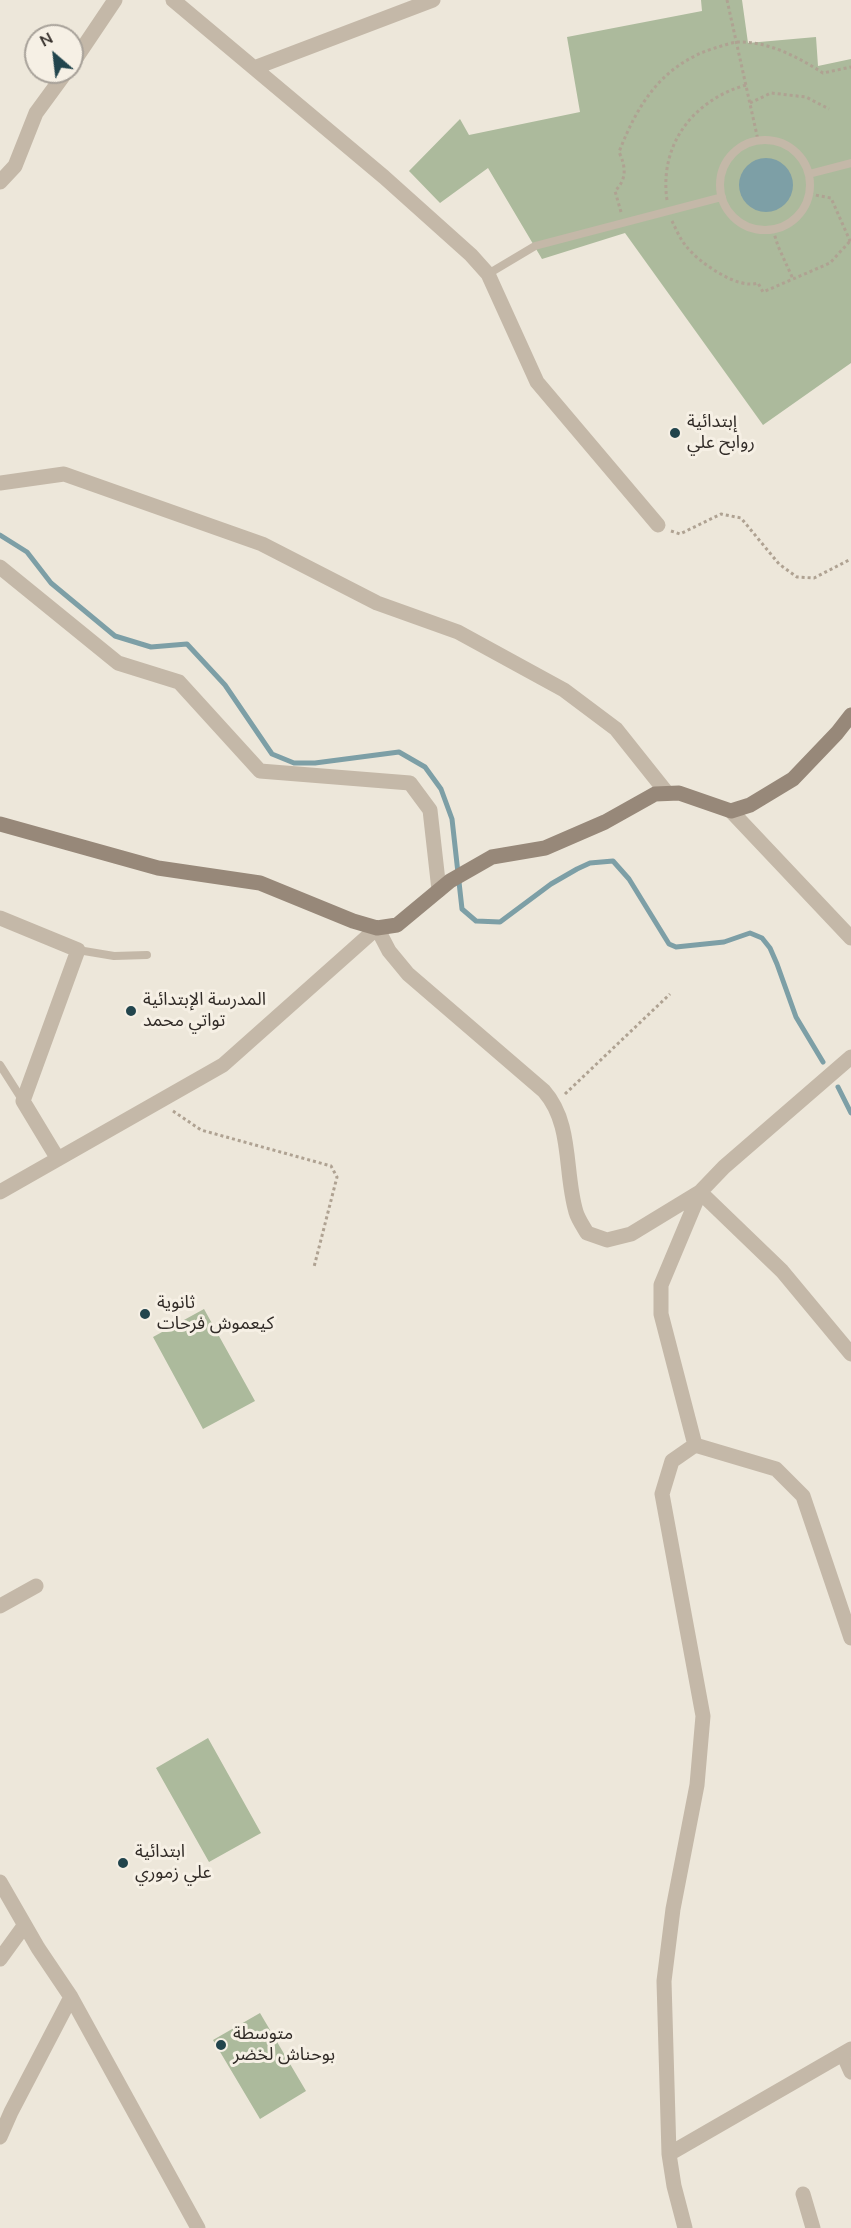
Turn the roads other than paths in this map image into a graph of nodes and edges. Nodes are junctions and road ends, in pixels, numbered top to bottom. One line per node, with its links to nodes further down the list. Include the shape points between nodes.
1 (115, 0): 4 (street)
2 (173, 0): 5 (street)
3 (433, 0): 5 (street)
4 (84, 46)
5 (254, 68): 11 (street, via 384,177)
6 (57, 84): 9 (street, via 36,113 15,166)
7 (851, 163): 8 (lane)
8 (809, 174): 10 (lane, via 810,194 805,208 796,219 773,230 753,229 739,223); 10 (lane, via 799,153 787,144 758,140 732,153 720,182)
9 (0, 182)
10 (722, 197): 11 (lane, via 535,246)
11 (488, 274): 13 (street, via 537,382)
12 (0, 483): 16 (street, via 64,474 262,544 377,603 458,632 564,690 616,729)
13 (658, 525)
14 (0, 567): 19 (street, via 118,663 179,682 260,771 410,783 430,810)
15 (851, 715): 17 (main road, via 793,779 750,805)
16 (667, 793): 17 (main road, via 679,793); 19 (main road, via 655,794 605,822 545,848 492,857)
17 (731, 811): 22 (street)
18 (0, 824): 21 (main road, via 159,868 260,883)
19 (439, 890): 21 (main road, via 397,924)
20 (0, 918): 23 (street)
21 (377, 928): 28 (street, via 223,1065); 30 (street, via 408,974 555,1104 563,1128 576,1214 587,1233 607,1240 631,1234)
22 (851, 938)
23 (78, 950): 24 (lane, via 114,956); 27 (street)
24 (147, 955)
25 (851, 1057): 30 (street)
26 (0, 1065): 27 (lane)
27 (23, 1101): 28 (street)
28 (58, 1159): 29 (street)
29 (0, 1192)
30 (699, 1192): 31 (street, via 782,1271); 32 (street, via 661,1285 661,1314)
31 (851, 1354)
32 (695, 1445): 35 (street, via 776,1469 803,1496); 43 (street, via 672,1461 662,1494 703,1716 697,1785 673,1909 664,1981)
33 (36, 1586): 34 (street)
34 (0, 1606)
35 (851, 1638)
36 (0, 1882): 37 (street)
37 (24, 1926): 38 (street); 39 (street)
38 (0, 1959)
39 (71, 1997): 42 (street); 45 (street)
40 (847, 2051): 41 (street); 43 (street)
41 (851, 2072)
42 (0, 2137)
43 (669, 2154): 46 (street)
44 (802, 2194): 47 (street)
45 (198, 2228)
46 (686, 2228)
47 (813, 2228)

